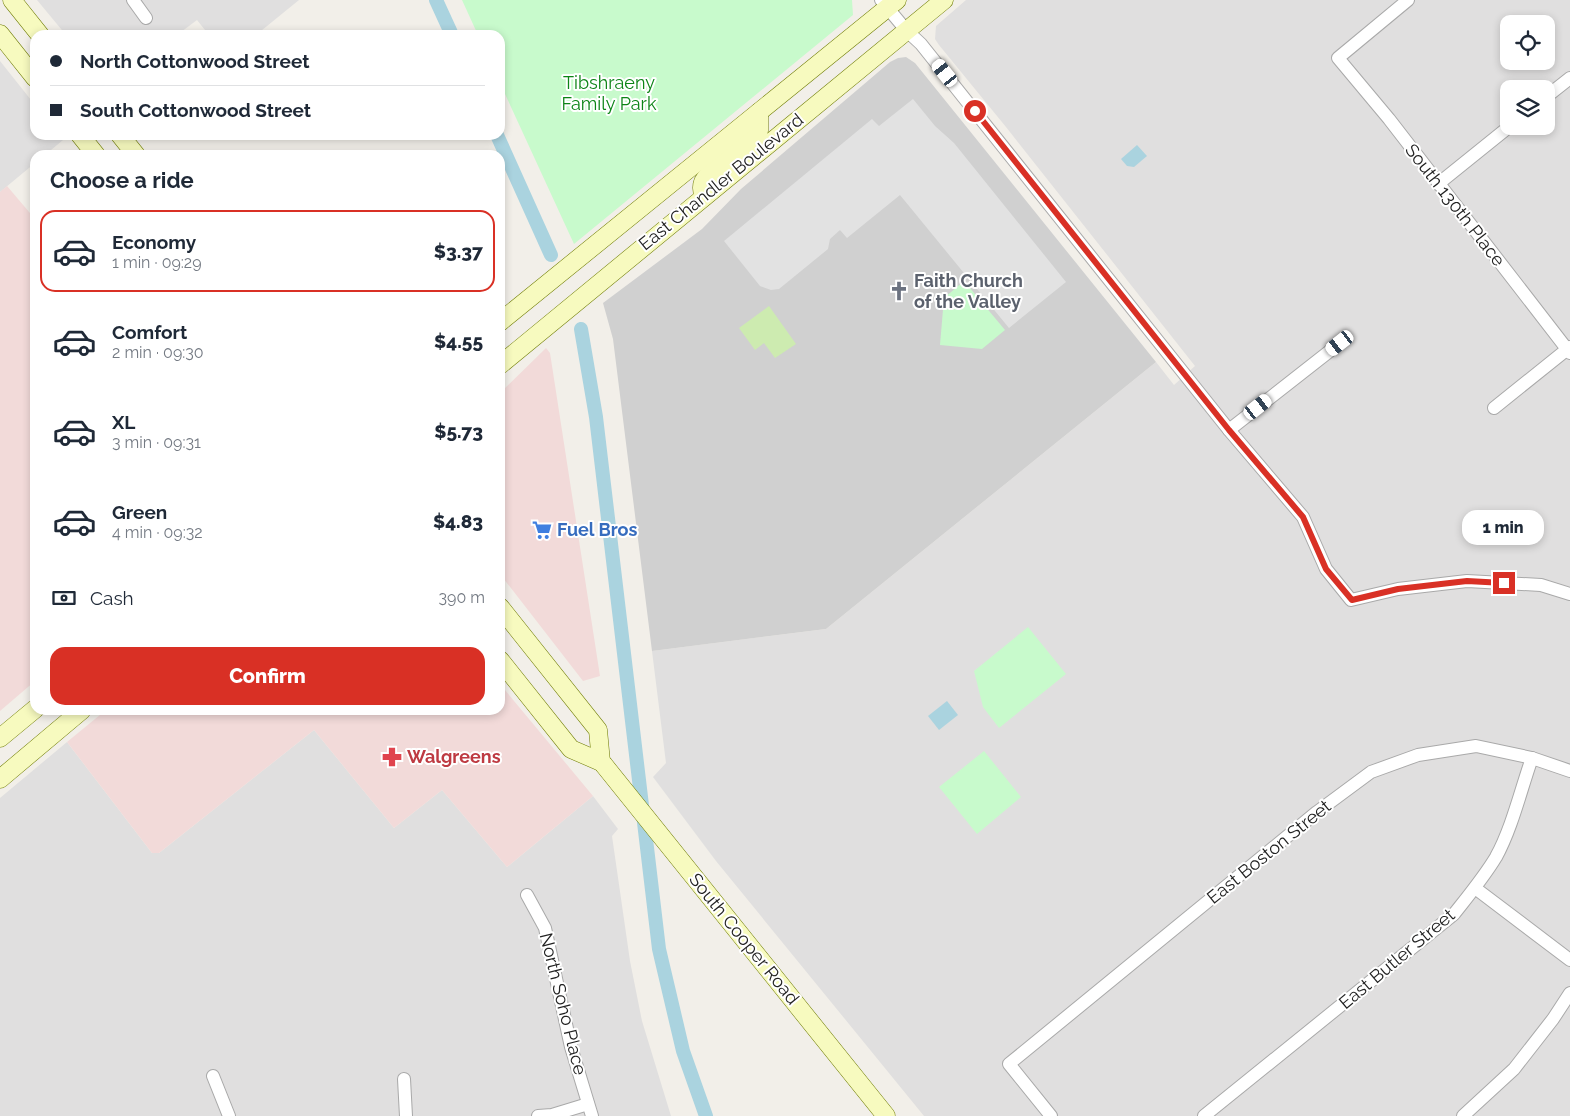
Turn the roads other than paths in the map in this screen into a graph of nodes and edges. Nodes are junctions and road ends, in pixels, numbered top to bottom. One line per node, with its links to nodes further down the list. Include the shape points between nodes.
1 (12, 0): 7 (main road)
2 (133, 0): 6 (street)
3 (944, 0): 8 (main road, East Chandler Boulevard)
4 (1408, 0): 19 (street, South 130th Place, via 1338,58)
5 (888, 3): 8 (street); 13 (main road, East Chandler Boulevard)
6 (146, 18)
7 (36, 30)
8 (906, 30): 20 (main road, East Chandler Boulevard); 26 (street, via 921,44)
9 (0, 34): 10 (main road)
10 (30, 72)
11 (1570, 78): 12 (street)
12 (1555, 90)
13 (759, 112): 20 (main road, via 759,131 703,181 701,191); 21 (main road, East Chandler Boulevard)
14 (1500, 134): 19 (street)
15 (84, 140): 17 (main road)
16 (124, 140): 18 (main road)
17 (92, 150)
18 (132, 150)
19 (1438, 184): 23 (street, South 130th Place)
20 (704, 197): 24 (main road, East Chandler Boulevard)
21 (505, 318)
22 (1340, 343): 26 (street)
23 (1569, 350): 25 (street)
24 (505, 361)
25 (1494, 408)
26 (1229, 430): 27 (street, via 1303,517 1326,569 1352,600 1398,589 1467,581 1541,585)
27 (1570, 594)
28 (505, 613): 34 (main road, via 598,730)
29 (505, 666): 34 (main road, South Cooper Road, via 571,749)
30 (30, 713): 32 (main road)
31 (70, 715): 36 (main road)
32 (0, 738)
33 (1532, 758): 35 (street, East Boston Street); 37 (street, East Butler Street, via 1506,835); 48 (street, East Boston Street, via 1476,746 1418,755 1371,772 1317,812 1009,1064)
34 (601, 762): 47 (main road, South Cooper Road)
35 (1570, 771)
36 (0, 779)
37 (1475, 888): 39 (street); 49 (street, East Butler Street, via 1454,914)
38 (527, 895): 43 (street, North Soho Place, via 545,928 571,1047)
39 (1570, 960)
40 (1570, 993): 50 (street, via 1514,1069)
41 (213, 1076): 44 (street)
42 (404, 1079): 45 (street)
43 (590, 1110): 46 (street)
44 (229, 1116)
45 (406, 1116)
46 (538, 1116)
47 (886, 1116)
48 (1051, 1116)
49 (1204, 1116)
50 (1463, 1116)

